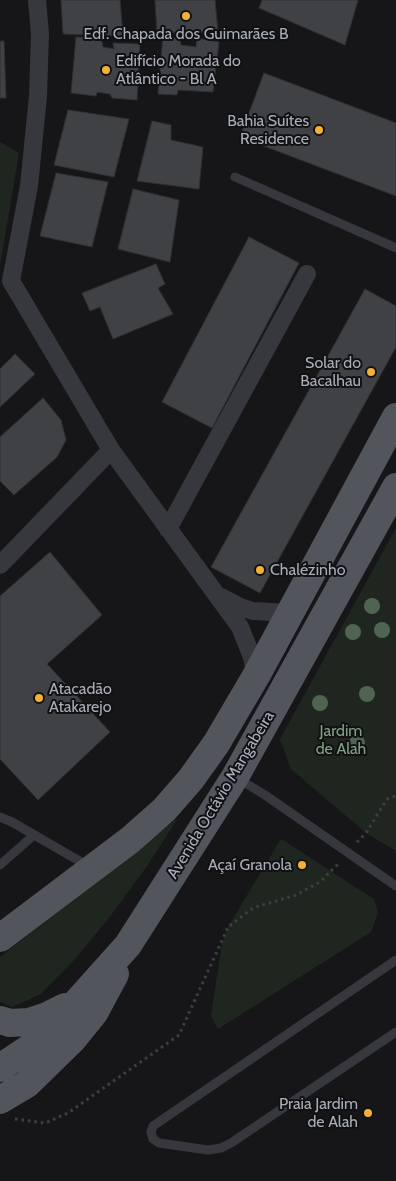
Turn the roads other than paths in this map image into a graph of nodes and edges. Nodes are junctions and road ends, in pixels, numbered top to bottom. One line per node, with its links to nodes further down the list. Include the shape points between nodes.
1 (37, 0): 5 (street, via 40,34 38,96 29,186)
2 (235, 177): 3 (lane)
3 (396, 248)
4 (307, 274): 9 (street)
5 (5, 286): 7 (street)
6 (396, 417): 12 (main road, Avenida Octávio Mangabeira)
7 (111, 450): 9 (street); 10 (street)
8 (396, 487): 14 (main road, Avenida Octávio Mangabeira)
9 (168, 529): 11 (street)
10 (0, 564)
11 (218, 596): 12 (street, via 253,611); 13 (street, via 240,627)
12 (289, 613): 13 (main road, Avenida Octávio Mangabeira)
13 (256, 676): 18 (main road, Avenida Octávio Mangabeira, via 191,779 164,810)
14 (235, 777): 19 (lane); 21 (main road, Avenida Octávio Mangabeira)
15 (0, 817): 16 (lane)
16 (34, 835): 17 (lane); 18 (lane)
17 (0, 865)
18 (93, 868): 20 (main road, Avenida Octávio Mangabeira)
19 (396, 886)
20 (0, 938)
21 (128, 945): 23 (main road, Avenida Octávio Mangabeira); 27 (main road, via 94,1013)
22 (396, 960): 25 (lane, via 153,1126 153,1139 159,1143 208,1150 221,1148)
23 (90, 987): 24 (main road, via 47,1016 28,1022); 26 (main road, Avenida Octávio Mangabeira, via 52,1028)
24 (0, 1020)
25 (396, 1032)
26 (0, 1068)
27 (6, 1109)

